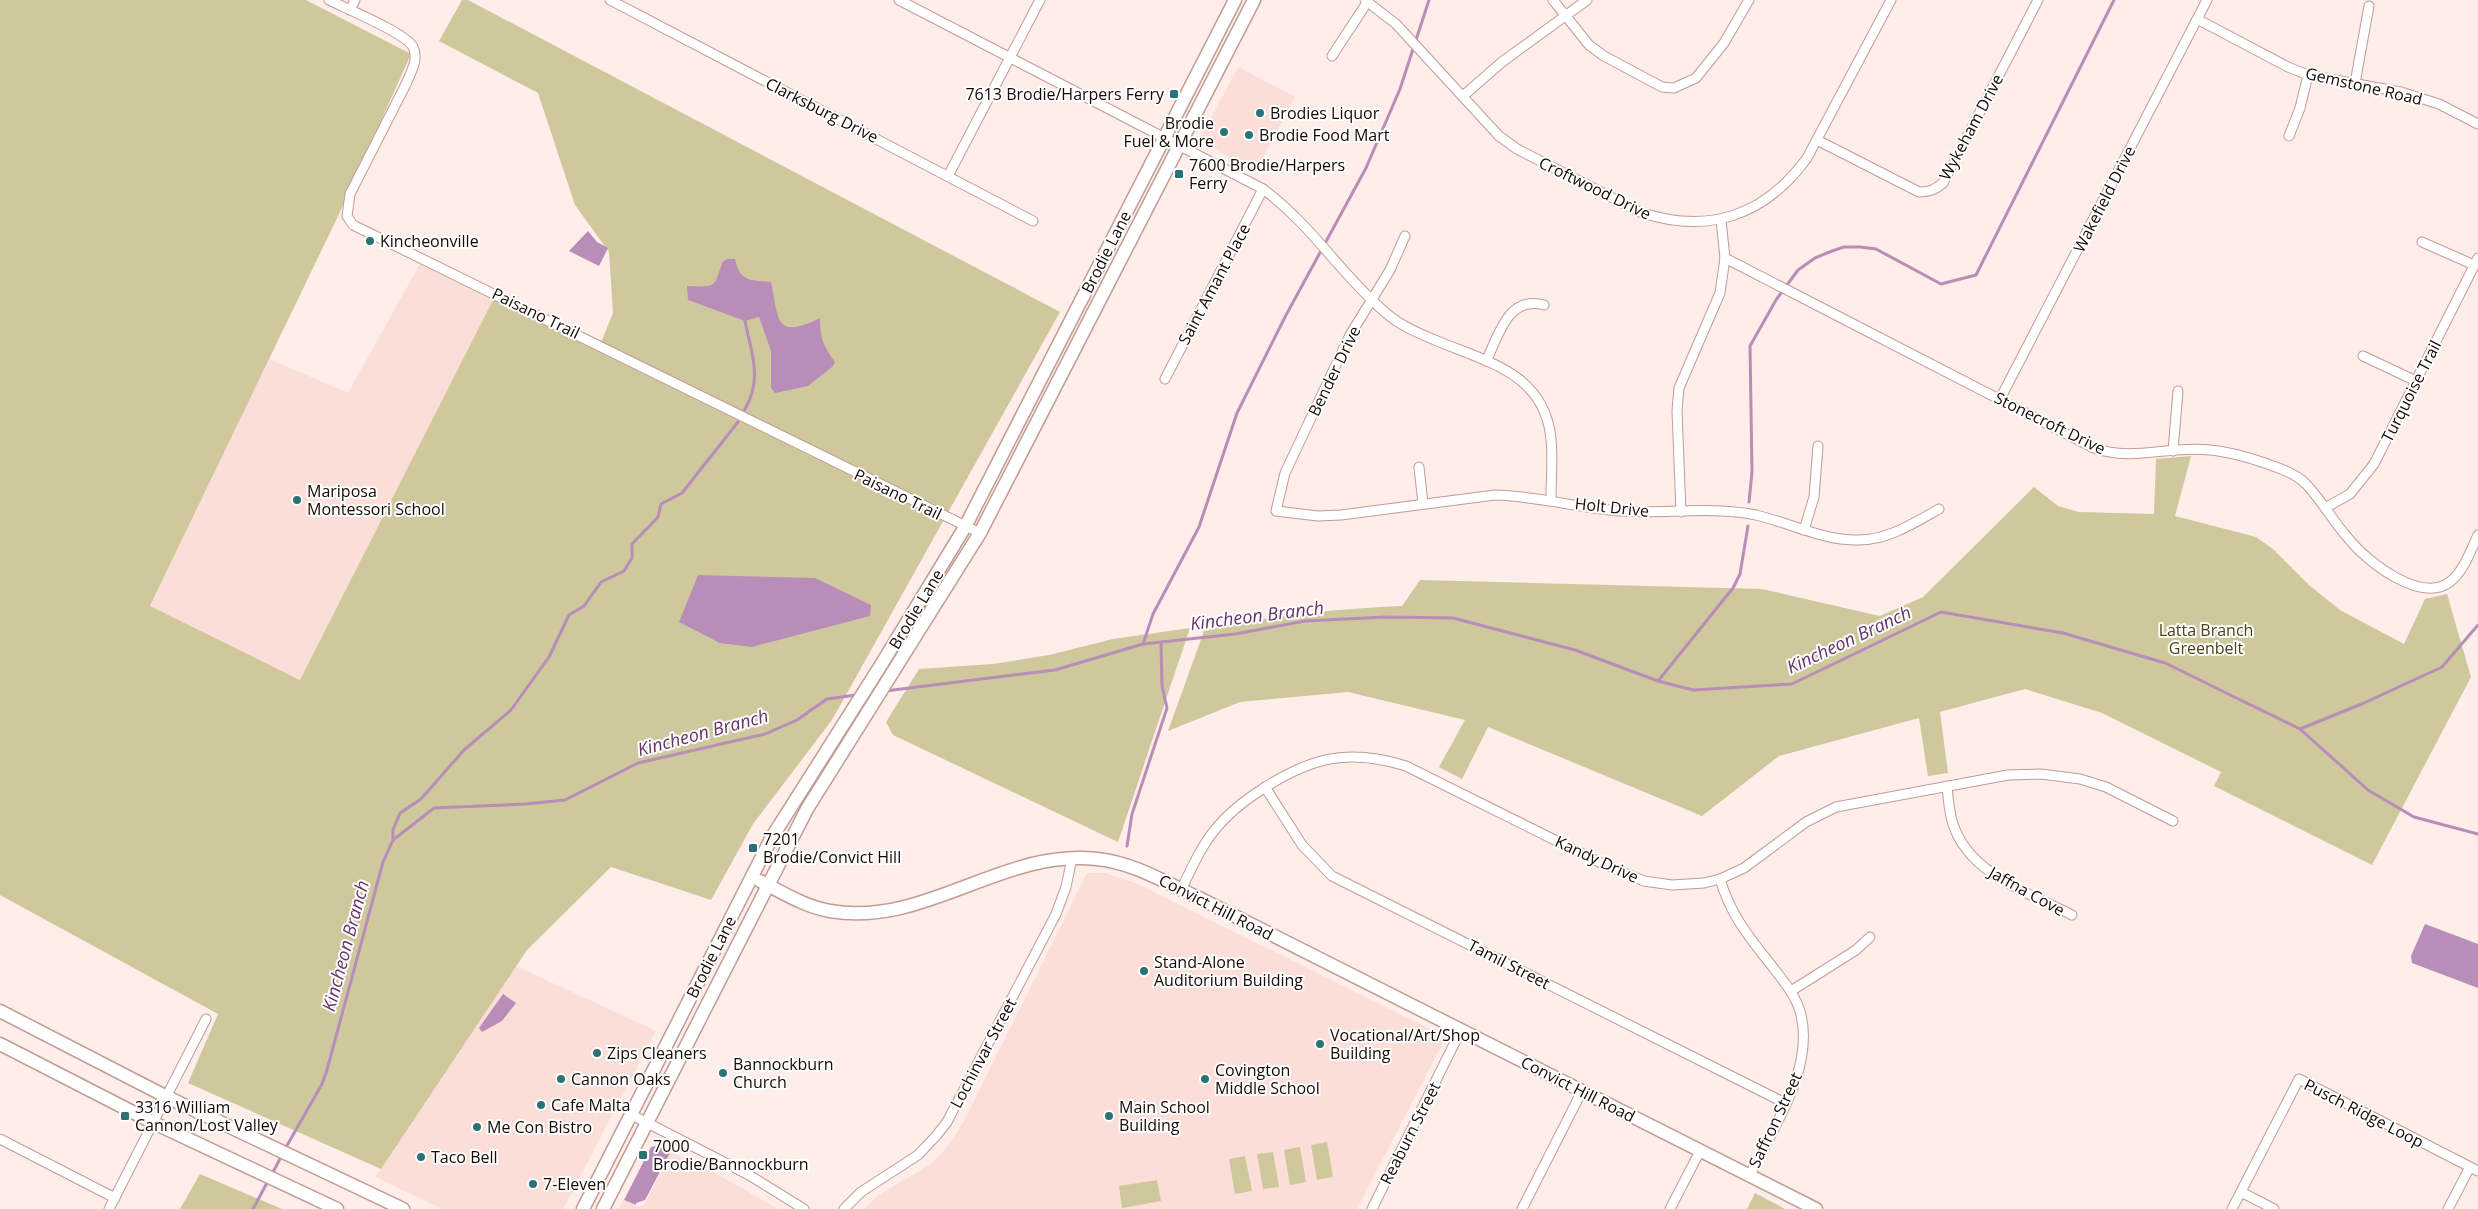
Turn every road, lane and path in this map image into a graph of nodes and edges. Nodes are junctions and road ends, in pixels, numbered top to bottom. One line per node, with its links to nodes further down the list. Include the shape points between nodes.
1 (328, 0): 16 (street, Paisano Trail)
2 (355, 0): 16 (street)
3 (610, 0): 29 (street, Clarksburg Drive)
4 (899, 0): 20 (street)
5 (1040, 0): 20 (street)
6 (1235, 0): 26 (main road, Brodie Lane)
7 (1254, 0): 28 (main road, Brodie Lane)
8 (1553, 0): 17 (street)
9 (1586, 0): 17 (street)
10 (1748, 0): 17 (street, via 1724,43 1696,78 1674,88 1662,86 1604,56 1589,45)
11 (1891, 0): 27 (street, Croftwood Drive)
12 (2038, 0): 27 (street, Wykeham Drive, via 1943,183 1936,189 1919,192)
13 (2207, 0): 18 (street, Wakefield Drive)
14 (1366, 1): 19 (street); 23 (street, Croftwood Drive, via 1396,24)
15 (2369, 6): 22 (street)
16 (350, 10): 54 (street, Paisano Trail, via 408,40 415,55 406,84 350,194 347,216 353,225)
17 (1564, 16): 23 (street)
18 (2197, 18): 21 (street, Gemstone Road); 44 (street, Wakefield Drive)
19 (1332, 56)
20 (1010, 57): 26 (street); 29 (street)
21 (2308, 75): 22 (street, Gemstone Road); 25 (street)
22 (2355, 84): 24 (street, Gemstone Road, via 2401,92 2439,104)
23 (1462, 96): 31 (street, Croftwood Drive, via 1499,136 1517,149 1640,212 1676,221)
24 (2478, 124)
25 (2289, 136)
26 (1165, 138): 28 (street); 54 (main road, Brodie Lane)
27 (1817, 140): 31 (street, Croftwood Drive, via 1808,158 1782,189 1764,202)
28 (1180, 146): 30 (street); 56 (main road, Brodie Lane)
29 (948, 176): 32 (street, Clarksburg Drive)
30 (1263, 190): 37 (street, via 1314,234); 41 (street, Saint Amant Place)
31 (1721, 220): 35 (street)
32 (1033, 221)
33 (1405, 236): 37 (street, Bender Drive)
34 (2422, 242): 36 (street)
35 (1726, 258): 44 (street, Stonecroft Drive); 53 (street, via 1720,293 1680,388 1677,411)
36 (2476, 262): 42 (street, Turquoise Trail)
37 (1373, 301): 40 (street, via 1406,327); 52 (street, Bender Drive, via 1350,335 1285,473)
38 (1544, 305): 40 (street, via 1531,301 1522,303 1510,313)
39 (2363, 356): 42 (street)
40 (1486, 361): 48 (street, via 1508,370 1523,381 1543,408 1551,439)
41 (1165, 379)
42 (2416, 381): 50 (street, Turquoise Trail, via 2366,477 2350,494)
43 (2178, 390): 46 (street)
44 (2000, 399): 46 (street, Stonecroft Drive, via 2108,453 2140,455)
45 (1818, 446): 55 (street, via 1814,497)
46 (2173, 451): 50 (street, Stonecroft Drive, via 2210,450 2274,466 2305,484)
47 (1419, 468): 49 (street)
48 (1551, 500): 49 (street, Holt Drive, via 1495,495); 53 (street, Holt Drive, via 1617,511)
49 (1423, 504): 52 (street, Holt Drive, via 1341,516)
50 (2325, 508): 57 (street, Stonecroft Drive, via 2349,540 2373,562 2410,585 2426,589 2441,587 2451,581 2461,570)
51 (1939, 509): 55 (street, Holt Drive, via 1878,538 1858,540)
52 (1276, 511)
53 (1681, 512): 55 (street, Holt Drive, via 1756,515)
54 (965, 527): 56 (street, Paisano Trail); 62 (main road, Brodie Lane, via 772,836)
55 (1804, 530)
56 (980, 533): 64 (main road, Brodie Lane, via 836,761)
57 (2478, 536)
58 (1947, 786): 60 (street, Kandy Drive, via 2016,774 2058,775 2106,788); 63 (street, Kandy Drive, via 1836,807 1806,822 1744,868); 66 (street, Jaffna Cove, via 1952,823 1962,845 1977,862 1996,876)
59 (1265, 787): 63 (street, Kandy Drive, via 1325,759 1378,758 1428,775 1628,876 1672,885); 65 (street, Kandy Drive, via 1244,801 1220,824 1206,842); 75 (street, Tamil Street, via 1302,845 1332,876)
60 (2173, 821)
61 (1072, 858): 64 (main road, Convict Hill Road, via 1038,863 902,908 871,914 828,911); 65 (main road, Convict Hill Road, via 1096,858 1122,864); 92 (street, Lochinvar Street, via 1056,914 946,1122 918,1155 861,1192)
62 (751, 877): 64 (main road, Convict Hill Road); 76 (main road, Brodie Lane)
63 (1720, 879): 68 (street, Saffron Street, via 1734,916)
64 (767, 885): 78 (main road, Brodie Lane)
65 (1181, 890): 71 (main road, Convict Hill Road)
66 (2072, 916)
67 (1870, 937): 68 (street, via 1856,950)
68 (1791, 991): 75 (street, Saffron Street, via 1801,1015 1804,1044 1800,1069)
69 (0, 1011): 74 (main road)
70 (206, 1018): 74 (street)
71 (1461, 1030): 73 (main road, Convict Hill Road); 93 (street, Reaburn Street)
72 (0, 1044): 77 (main road)
73 (1582, 1091): 80 (main road, Convict Hill Road); 94 (street)
74 (167, 1097): 77 (street); 85 (main road, via 344,1181)
75 (1785, 1103): 82 (street, Saffron Street)
76 (632, 1115): 78 (street); 89 (main road, Brodie Lane)
77 (154, 1123): 84 (street); 86 (main road)
78 (647, 1123): 90 (main road, Brodie Lane); 91 (street, via 762,1181)
79 (0, 1139): 84 (street)
80 (1700, 1151): 82 (main road, Convict Hill Road); 95 (street)
81 (2474, 1169): 83 (street, Pusch Ridge Loop, via 2299,1079); 99 (street)
82 (1750, 1175): 96 (main road, Convict Hill Road)
83 (2241, 1192): 97 (street, Pusch Ridge Loop); 98 (street)
84 (115, 1198): 87 (street)
85 (385, 1205): 88 (main road)
86 (335, 1208)
87 (109, 1209)
88 (403, 1209)
89 (583, 1209)
90 (603, 1209)
91 (804, 1209)
92 (844, 1209)
93 (1372, 1209)
94 (1522, 1209)
95 (1670, 1209)
96 (1816, 1209)
97 (2232, 1209)
98 (2274, 1209)
99 (2448, 1209)

